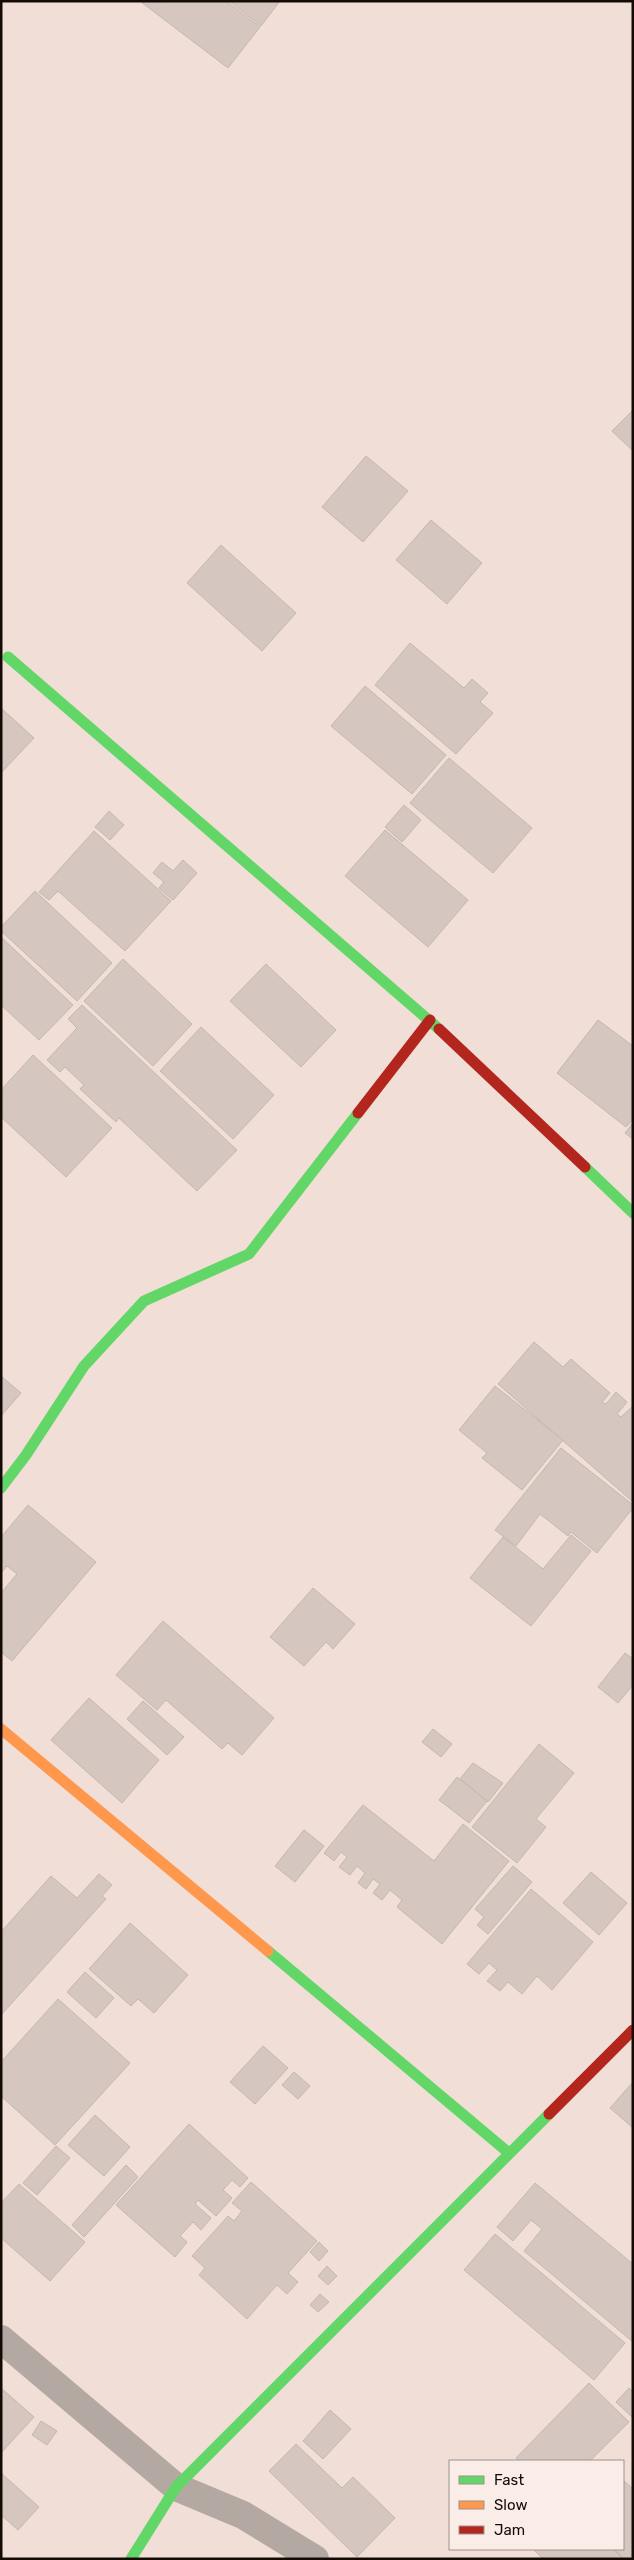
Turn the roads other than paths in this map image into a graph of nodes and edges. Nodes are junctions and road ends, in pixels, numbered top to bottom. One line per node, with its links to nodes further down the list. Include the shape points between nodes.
1 (8, 657): 2 (street)
2 (430, 1020): 3 (street); 4 (street, via 250,1254 144,1301 84,1366)
3 (633, 1214)
4 (1, 1488)
5 (1, 1729): 7 (street)
6 (633, 2030): 7 (street)
7 (509, 2153): 9 (street)
8 (1, 2338): 9 (street)
9 (176, 2488): 10 (street); 11 (street, via 243,2515)
10 (131, 2559)
11 (315, 2559)

